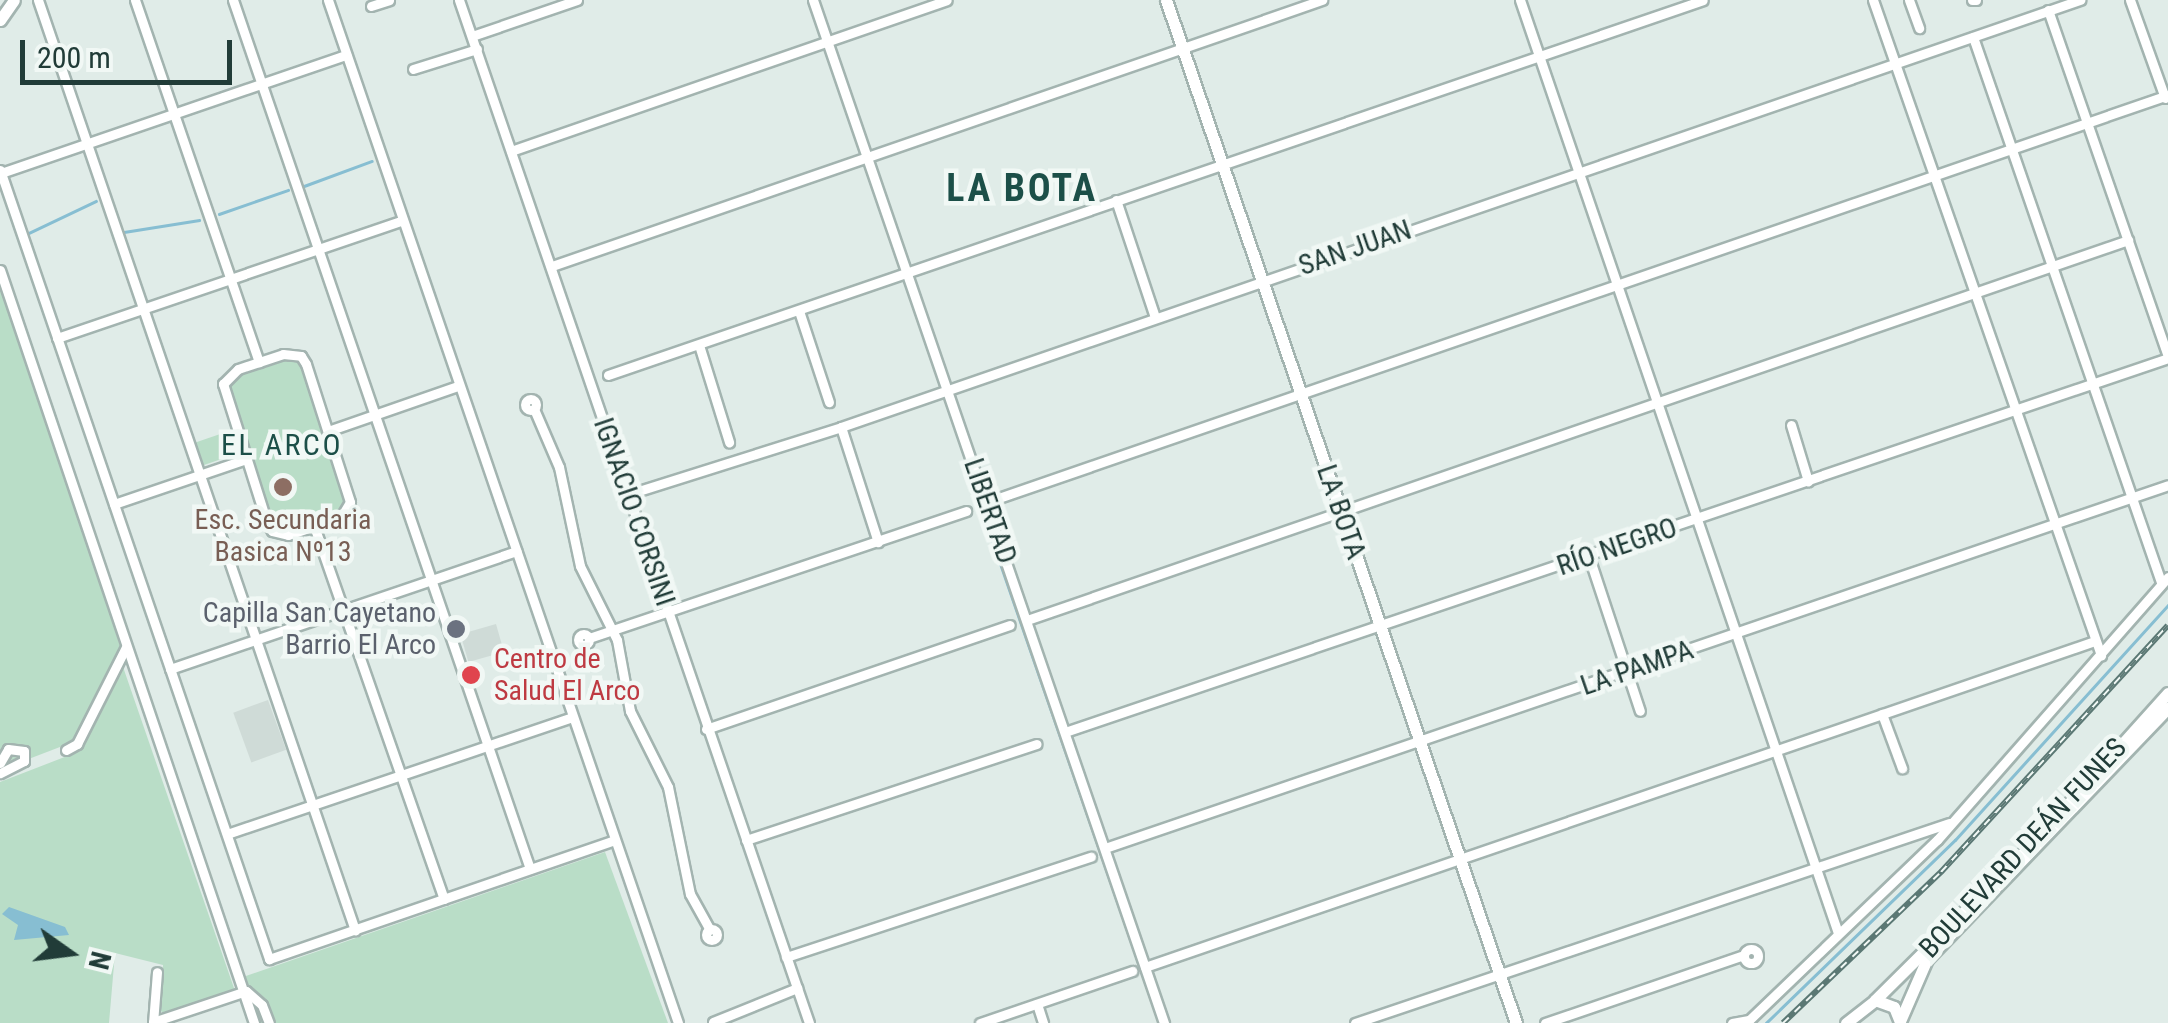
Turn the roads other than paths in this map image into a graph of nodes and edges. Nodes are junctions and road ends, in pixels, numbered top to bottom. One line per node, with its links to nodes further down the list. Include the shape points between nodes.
1 (38, 0): 36 (street)
2 (135, 0): 34 (street)
3 (234, 0): 32 (street)
4 (328, 0): 28 (street)
5 (389, 0): 19 (street)
6 (459, 0): 23 (street, IGNACIO CORSINI)
7 (577, 0): 23 (street)
8 (813, 0): 25 (street, LIBERTAD)
9 (947, 0): 25 (street)
10 (1166, 0): 26 (street, LA BOTA)
11 (1322, 0): 26 (street)
12 (1520, 0): 29 (street)
13 (1703, 0): 29 (street)
14 (1874, 0): 30 (street)
15 (1909, 0): 22 (street)
16 (2080, 0): 20 (street, SAN JUAN)
17 (2130, 0): 33 (street)
18 (8, 5): 21 (street)
19 (371, 6)
20 (2048, 10): 24 (street, SAN JUAN); 35 (street)
21 (0, 20)
22 (1919, 28)
23 (472, 36): 27 (street, IGNACIO CORSINI)
24 (1973, 37): 30 (street, SAN JUAN); 38 (street)
25 (827, 41): 37 (street); 39 (street, LIBERTAD)
26 (1182, 48): 39 (street); 40 (street, LA BOTA)
27 (477, 49): 31 (street); 37 (street, IGNACIO CORSINI)
28 (346, 56): 32 (street); 45 (street)
29 (1540, 56): 40 (street); 41 (street)
30 (1894, 63): 41 (street, SAN JUAN); 43 (street)
31 (413, 68)
32 (262, 84): 34 (street); 47 (street)
33 (2166, 97): 35 (street)
34 (174, 114): 36 (street); 52 (street)
35 (2090, 126): 38 (street); 46 (street)
36 (88, 144): 42 (street); 56 (street)
37 (512, 150): 48 (street, IGNACIO CORSINI)
38 (2014, 151): 43 (street); 49 (street)
39 (866, 154): 48 (street); 51 (street, LIBERTAD)
40 (1221, 163): 44 (street); 53 (street, LA BOTA)
41 (1578, 171): 53 (street, SAN JUAN); 54 (street)
42 (0, 172): 59 (street)
43 (1933, 179): 54 (street); 55 (street)
44 (1116, 200): 51 (street); 58 (street)
45 (402, 221): 47 (street); 65 (street)
46 (2128, 240): 49 (street); 61 (street)
47 (319, 250): 52 (street); 72 (street)
48 (552, 266): 81 (street, IGNACIO CORSINI)
49 (2053, 267): 55 (street); 64 (street)
50 (0, 270): 105 (street)
51 (906, 273): 57 (street); 66 (street, LIBERTAD)
52 (231, 280): 56 (street); 62 (street)
53 (1262, 281): 58 (street, SAN JUAN); 67 (street, LA BOTA)
54 (1618, 286): 67 (street); 69 (street)
55 (1972, 294): 69 (street); 71 (street)
56 (144, 309): 59 (street); 78 (street)
57 (799, 312): 60 (street); 68 (street)
58 (1155, 317): 66 (street, SAN JUAN)
59 (58, 338): 84 (street)
60 (699, 345): 63 (street); 76 (street)
61 (2168, 357): 64 (street, RÍO NEGRO)
62 (259, 362): 75 (street, via 300,356); 77 (street, via 230,373 222,384)
63 (608, 376)
64 (2092, 383): 71 (street, RÍO NEGRO); 82 (street)
65 (458, 386): 72 (street); 91 (street)
66 (948, 388): 74 (street, SAN JUAN); 83 (street, LIBERTAD)
67 (1302, 396): 83 (street); 86 (street, LA BOTA)
68 (829, 402)
69 (1658, 402): 86 (street); 87 (street)
70 (534, 409): 100 (street, via 554,453 580,566)
71 (2012, 410): 79 (street, RÍO NEGRO); 89 (street)
72 (375, 415): 75 (street); 94 (street)
73 (1791, 425): 79 (street)
74 (841, 427): 81 (street, SAN JUAN); 90 (street)
75 (328, 431): 88 (street, via 350,502 341,517)
76 (729, 442)
77 (246, 459): 78 (street); 88 (street, via 272,531 288,535)
78 (199, 475): 84 (street); 103 (street)
79 (1808, 482): 87 (street, RÍO NEGRO)
80 (2168, 485): 82 (street, LA PAMPA)
81 (628, 494): 96 (street, IGNACIO CORSINI)
82 (2131, 498): 89 (street, LA PAMPA); 93 (street)
83 (987, 502): 97 (street, LIBERTAD)
84 (114, 504): 107 (street)
85 (966, 511): 90 (street)
86 (1341, 511): 97 (street); 99 (street, LA BOTA)
87 (1697, 520): 92 (street, RÍO NEGRO); 101 (street)
88 (314, 526): 95 (street)
89 (2052, 526): 101 (street, LA PAMPA); 104 (street)
90 (878, 542): 96 (street)
91 (516, 552): 94 (street); 113 (street)
92 (1589, 557): 99 (street, RÍO NEGRO); 108 (street)
93 (2164, 579): 106 (street)
94 (432, 580): 95 (street); 118 (street)
95 (343, 610): 103 (street); 124 (street)
96 (667, 610): 100 (street); 114 (street, IGNACIO CORSINI)
97 (1027, 620): 115 (street, LIBERTAD)
98 (1010, 626): 114 (street)
99 (1380, 626): 115 (street, RÍO NEGRO); 116 (street, LA BOTA)
100 (612, 627): 102 (street); 137 (street, via 630,711 664,774 690,894)
101 (1736, 634): 108 (street, LA PAMPA); 119 (street)
102 (589, 638)
103 (256, 640): 107 (street); 125 (street)
104 (2092, 642): 106 (street); 112 (street)
105 (126, 648): 120 (street, via 77,744); 146 (street)
106 (2101, 655): 126 (street)
107 (170, 670): 127 (street)
108 (1628, 671): 111 (street); 116 (street, LA PAMPA)
109 (2168, 693): 147 (street, BOULEVARD DEÁN FUNES, via 2035,841)
110 (2168, 708): 153 (street, BOULEVARD DEÁN FUNES, via 1926,959)
111 (1640, 712)
112 (1882, 714): 119 (street); 122 (street)
113 (572, 717): 118 (street); 128 (street)
114 (706, 729): 129 (street, IGNACIO CORSINI)
115 (1065, 732): 130 (street, LIBERTAD)
116 (1420, 743): 130 (street, LA PAMPA); 132 (street, LA BOTA)
117 (1037, 744): 129 (street)
118 (488, 746): 124 (street); 134 (street)
119 (1775, 749): 132 (street); 133 (street)
120 (66, 750)
121 (0, 762): 123 (street, via 12,747 26,756)
122 (1902, 768)
123 (0, 772)
124 (400, 776): 125 (street); 135 (street)
125 (312, 805): 127 (street); 136 (street)
126 (1949, 823): 133 (street); 138 (street)
127 (227, 834): 136 (street, via 270,959)
128 (614, 840): 134 (street); 156 (street)
129 (746, 840): 140 (street, IGNACIO CORSINI)
130 (1104, 848): 141 (street, LIBERTAD)
131 (1092, 856): 140 (street)
132 (1459, 857): 141 (street); 144 (street, LA BOTA)
133 (1815, 866): 138 (street); 144 (street)
134 (530, 869): 135 (street)
135 (444, 899): 136 (street)
136 (355, 930)
137 (710, 930)
138 (1838, 933): 152 (street)
139 (1740, 956): 163 (street)
140 (786, 958): 145 (street, IGNACIO CORSINI)
141 (1145, 966): 160 (street, LIBERTAD)
142 (1132, 971): 148 (street)
143 (157, 972): 150 (street)
144 (1500, 973): 161 (street); 162 (street, LA BOTA)
145 (796, 988): 151 (street); 157 (street, IGNACIO CORSINI)
146 (243, 992): 150 (street); 154 (street); 155 (street, via 262,1004)
147 (1875, 1000): 149 (street, BOULEVARD DEÁN FUNES); 153 (street, via 1889,1003)
148 (1036, 1004): 158 (street); 159 (street)
149 (1846, 1021)
150 (153, 1022)
151 (713, 1022)
152 (1747, 1022): 164 (street)
153 (1900, 1022)
154 (254, 1023)
155 (268, 1023)
156 (678, 1023)
157 (809, 1023)
158 (980, 1023)
159 (1043, 1023)
160 (1164, 1023)
161 (1354, 1023)
162 (1516, 1023)
163 (1545, 1023)
164 (1732, 1023)

